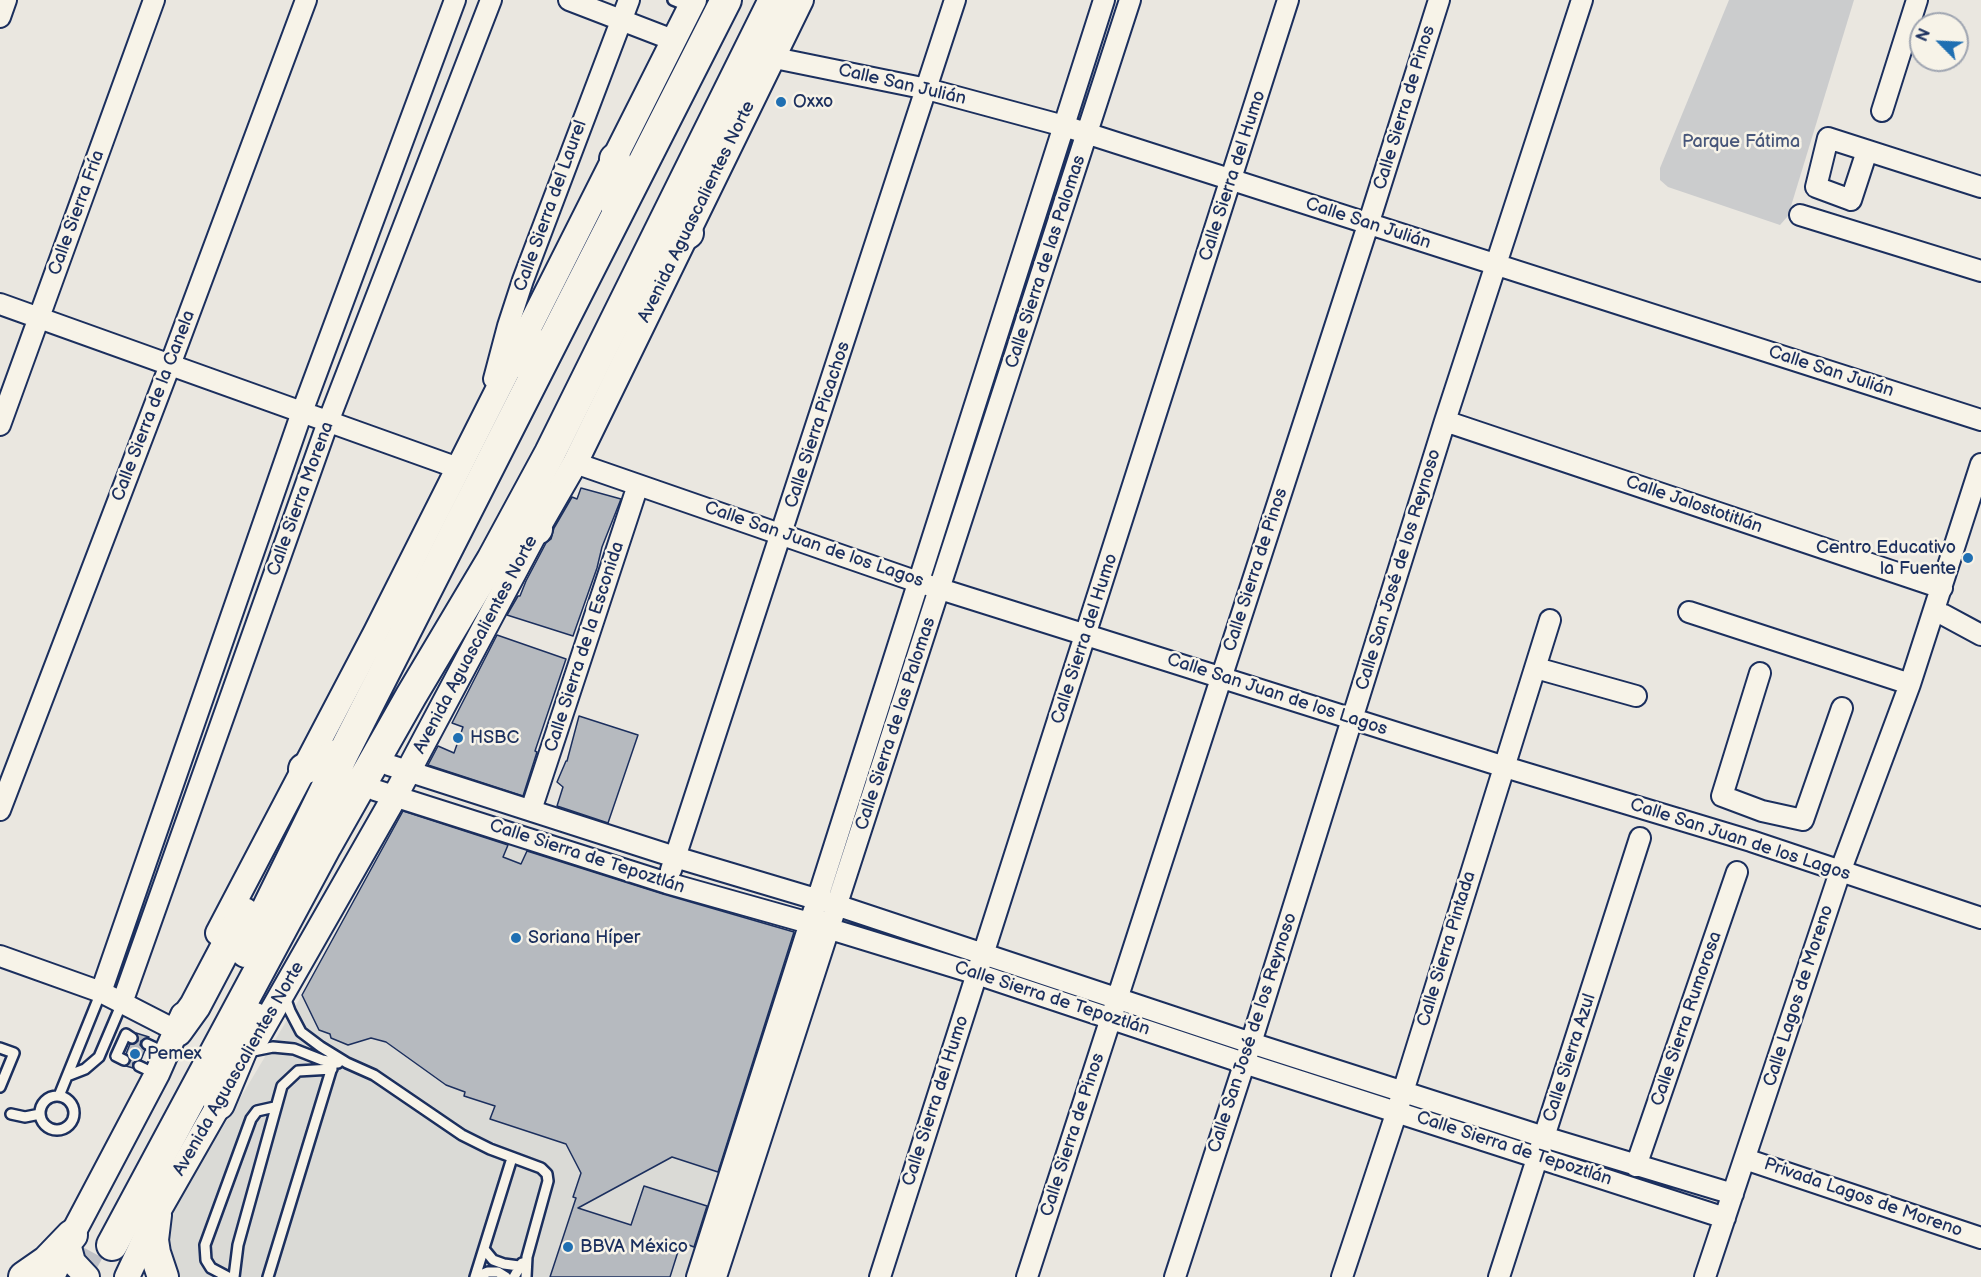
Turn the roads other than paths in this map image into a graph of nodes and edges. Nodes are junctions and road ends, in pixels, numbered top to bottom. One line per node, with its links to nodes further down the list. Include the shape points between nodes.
1 (6, 0): 19 (street)
2 (154, 0): 39 (street, Calle Sierra Fría)
3 (306, 0): 42 (street, Calle Sierra de la Canela)
4 (456, 0): 43 (street, Calle Sierra Morena)
5 (491, 0): 46 (street, Calle Sierra Morena)
6 (569, 0): 20 (street)
7 (629, 0): 20 (street, Calle Sierra del Laurel)
8 (726, 0): 31 (main road, Avenida Aguascalientes Norte)
9 (774, 0): 22 (main road, Avenida Aguascalientes Norte)
10 (801, 0): 22 (street, Avenida Aguascalientes Norte)
11 (955, 0): 23 (street, Calle Sierra Picachos)
12 (1104, 0): 25 (street, Calle Sierra de las Palomas)
13 (1130, 0): 26 (street, Calle Sierra de las Palomas)
14 (1288, 0): 29 (street, Calle Sierra del Humo)
15 (1439, 0): 33 (street, Calle Sierra de Pinos)
16 (1582, 0): 36 (street, Calle San José de los Reynoso)
17 (1917, 0): 24 (street)
18 (685, 2): 21 (street, Avenida Aguascalientes Norte)
19 (0, 17)
20 (621, 21): 21 (street); 44 (street, Calle Sierra del Laurel, via 523,280)
21 (673, 40): 28 (street, Avenida Aguascalientes Norte)
22 (760, 55): 23 (street, Calle San Julián); 34 (street, Avenida Aguascalientes Norte); 35 (main road, Avenida Aguascalientes Norte)
23 (927, 89): 25 (street, Calle San Julián); 54 (street, Calle Sierra Picachos)
24 (1882, 111)
25 (1064, 126): 26 (street, Calle San Julián); 56 (street, Calle Sierra de las Palomas)
26 (1088, 133): 29 (street, Calle San Julián); 57 (street, Calle Sierra de las Palomas)
27 (1868, 152): 30 (street)
28 (615, 159): 31 (main road); 41 (street, Avenida Aguascalientes Norte)
29 (1232, 179): 33 (street, Calle San Julián); 62 (street, Calle Sierra del Humo)
30 (1981, 187)
31 (617, 212): 40 (main road, Avenida Aguascalientes Norte)
32 (1800, 215): 37 (street)
33 (1368, 225): 36 (street, Calle San Julián); 66 (street, Calle Sierra de Pinos)
34 (688, 233): 35 (main road); 49 (street, Avenida Aguascalientes Norte)
35 (649, 256): 55 (main road, Avenida Aguascalientes Norte)
36 (1496, 265): 45 (street, Calle San Julián); 47 (street, Calle San José de los Reynoso)
37 (1981, 272)
38 (0, 304): 39 (street)
39 (39, 318): 42 (street); 48 (street, Calle Sierra Fría)
40 (551, 342): 41 (main road); 71 (main road, Avenida Aguascalientes Norte)
41 (512, 363): 44 (street, Avenida Aguascalientes Norte)
42 (170, 365): 43 (street); 75 (street, Calle Sierra de la Canela)
43 (302, 411): 46 (street); 92 (street, Calle Sierra Morena)
44 (484, 416): 51 (street, Avenida Aguascalientes Norte)
45 (1981, 420)
46 (328, 422): 51 (street); 95 (street, Calle Sierra Morena)
47 (1445, 422): 58 (street, Calle Jalostotitlán); 70 (street, Calle San José de los Reynoso)
48 (0, 425)
49 (575, 463): 52 (street, Calle San Juan de los Lagos); 53 (street, Avenida Aguascalientes Norte)
50 (1981, 464): 58 (street, Calle Lagos de Moreno)
51 (458, 468): 73 (street, Avenida Aguascalientes Norte)
52 (638, 485): 54 (street, Calle San Juan de los Lagos); 76 (street, Calle Sierra de la Esconida)
53 (537, 530): 55 (main road); 74 (street, Avenida Aguascalientes Norte)
54 (782, 534): 56 (street, Calle San Juan de los Lagos); 82 (street, Calle Sierra Picachos)
55 (496, 552): 74 (main road, via 474,608); 123 (main road, Avenida Aguascalientes Norte, via 326,846)
56 (918, 582): 57 (street, Calle San Juan de los Lagos); 86 (street, Calle Sierra de las Palomas)
57 (941, 588): 62 (street, Calle San Juan de los Lagos); 86 (street, Calle Sierra de las Palomas)
58 (1942, 588): 60 (street, Calle Lagos de Moreno)
59 (1689, 612): 67 (street)
60 (1934, 612): 63 (street); 67 (street, Calle Lagos de Moreno)
61 (1550, 620): 64 (street, Calle Sierra Pintada)
62 (1086, 634): 66 (street, Calle San Juan de los Lagos); 89 (street, Calle Sierra del Humo)
63 (1981, 635)
64 (1536, 668): 68 (street); 72 (street, Calle Sierra Pintada)
65 (1760, 673): 77 (street, via 1722,796)
66 (1221, 677): 70 (street, Calle San Juan de los Lagos); 94 (street, Calle Sierra de Pinos)
67 (1910, 684): 84 (street, Calle Lagos de Moreno)
68 (1636, 696)
69 (1842, 708): 78 (street, via 1803,820)
70 (1353, 719): 72 (street, Calle San Juan de los Lagos); 98 (street, Calle San José de los Reynoso)
71 (340, 760): 73 (main road); 101 (main road, via 303,801 195,1006); 123 (main road, Avenida Aguascalientes Norte, via 261,924)
72 (1505, 767): 80 (street, Calle San Juan de los Lagos); 107 (street, Calle Sierra Pintada)
73 (304, 769): 101 (street, Avenida Aguascalientes Norte)
74 (392, 781): 76 (street, Calle Sierra de Tepoztlán); 85 (street, Calle Sierra de Tepoztlán); 93 (street, Avenida Aguascalientes Norte); 109 (main road, via 249,1030)
75 (0, 810)
76 (531, 810): 82 (street, Calle Sierra de Tepoztlán)
77 (1762, 811): 78 (street); 80 (street)
78 (1785, 816): 81 (street)
79 (1640, 838): 114 (street, Calle Sierra Azul)
80 (1751, 840): 81 (street, Calle San Juan de los Lagos)
81 (1774, 849): 84 (street, Calle San Juan de los Lagos)
82 (675, 857): 85 (street, Calle Sierra Picachos); 86 (street, Calle Sierra de Tepoztlán)
83 (1737, 872): 118 (street, Calle Sierra Rumorosa)
84 (1840, 872): 87 (street, Calle San Juan de los Lagos); 117 (street, Calle Lagos de Moreno)
85 (667, 883): 88 (street, Calle Sierra de Tepoztlán)
86 (827, 902): 88 (street, Calle Sierra de las Palomas); 89 (street, Calle Sierra de Tepoztlán)
87 (1981, 918)
88 (818, 926): 91 (street, Calle Sierra de Tepoztlán); 139 (street, Calle Sierra de las Palomas); 140 (street, Calle Sierra de las Palomas)
89 (983, 954): 91 (street, Calle Sierra del Humo); 94 (street, Calle Sierra de Tepoztlán)
90 (0, 956): 92 (street)
91 (977, 974): 96 (street, Calle Sierra de Tepoztlán); 141 (street, Calle Sierra del Humo)
92 (101, 992): 95 (street); 105 (lane)
93 (283, 992): 100 (street, Avenida Aguascalientes Norte); 103 (lane, via 301,1032)
94 (1117, 997): 96 (street, Calle Sierra de Pinos); 98 (street, Calle Sierra de Tepoztlán)
95 (122, 1002): 101 (street); 105 (lane, via 99,1057 85,1069)
96 (1111, 1017): 104 (street, Calle Sierra de Tepoztlán); 142 (street, Calle Sierra de Pinos)
97 (132, 1038): 102 (lane, via 126,1034 116,1056)
98 (1251, 1043): 104 (street, Calle San José de los Reynoso); 107 (street, Calle Sierra de Tepoztlán)
99 (0, 1048): 106 (lane, via 14,1053)
100 (248, 1052): 103 (lane, via 273,1047 294,1049); 109 (street, Avenida Aguascalientes Norte)
101 (157, 1054): 123 (street, Avenida Aguascalientes Norte)
102 (124, 1060)
103 (334, 1063): 110 (lane, via 298,1071 282,1086); 116 (lane, via 347,1063 374,1075 462,1135); 134 (lane)
104 (1244, 1063): 111 (street, Calle Sierra de Tepoztlán); 143 (street, Calle San José de los Reynoso)
105 (67, 1076): 108 (lane)
106 (0, 1087)
107 (1403, 1091): 111 (street, Calle Sierra Pintada); 114 (street, Calle Sierra de Tepoztlán)
108 (59, 1096): 113 (lane, via 46,1101); 113 (lane, via 73,1106 74,1117 69,1126 52,1130)
109 (219, 1104): 120 (street, Avenida Aguascalientes Norte)
110 (275, 1107): 132 (lane, via 257,1111 251,1119 205,1245 211,1268); 133 (lane, via 238,1245)
111 (1397, 1111): 115 (street, Calle Sierra de Tepoztlán); 144 (street, Calle Sierra Pintada)
112 (11, 1114): 113 (lane, via 25,1118)
113 (40, 1114)
114 (1544, 1137): 115 (street, Calle Sierra Azul); 118 (street, Calle Sierra de Tepoztlán)
115 (1538, 1157): 121 (street, Calle Sierra de Tepoztlán); 145 (street, Calle Sierra Azul)
116 (512, 1158): 124 (lane); 125 (lane, via 541,1168 548,1181)
117 (1744, 1159): 119 (street, Calle Lagos de Moreno); 122 (street, Privada Lagos de Moreno)
118 (1636, 1166): 119 (street, Calle Sierra de Tepoztlán)
119 (1733, 1194): 121 (street, Calle Lagos de Moreno)
120 (156, 1215): 127 (street, Avenida Aguascalientes Norte); 131 (main road, via 153,1240)
121 (1725, 1218): 146 (street, Calle Lagos de Moreno)
122 (1981, 1238)
123 (87, 1241): 128 (main road, via 47,1260); 129 (street, Avenida Aguascalientes Norte); 130 (street, via 69,1247 73,1262)
124 (484, 1249): 126 (lane, via 493,1260); 135 (lane)
125 (527, 1257): 126 (lane); 138 (lane)
126 (519, 1266): 137 (lane)
127 (126, 1274)
128 (24, 1277)
129 (52, 1277)
130 (87, 1277)
131 (163, 1277)
132 (228, 1277)
133 (234, 1277)
134 (268, 1277)
135 (476, 1277): 136 (lane, via 488,1272)
136 (506, 1277)
137 (514, 1277)
138 (526, 1277)
139 (698, 1277)
140 (716, 1277)
141 (880, 1277)
142 (1027, 1277)
143 (1174, 1277)
144 (1342, 1277)
145 (1499, 1277)
146 (1705, 1277)

